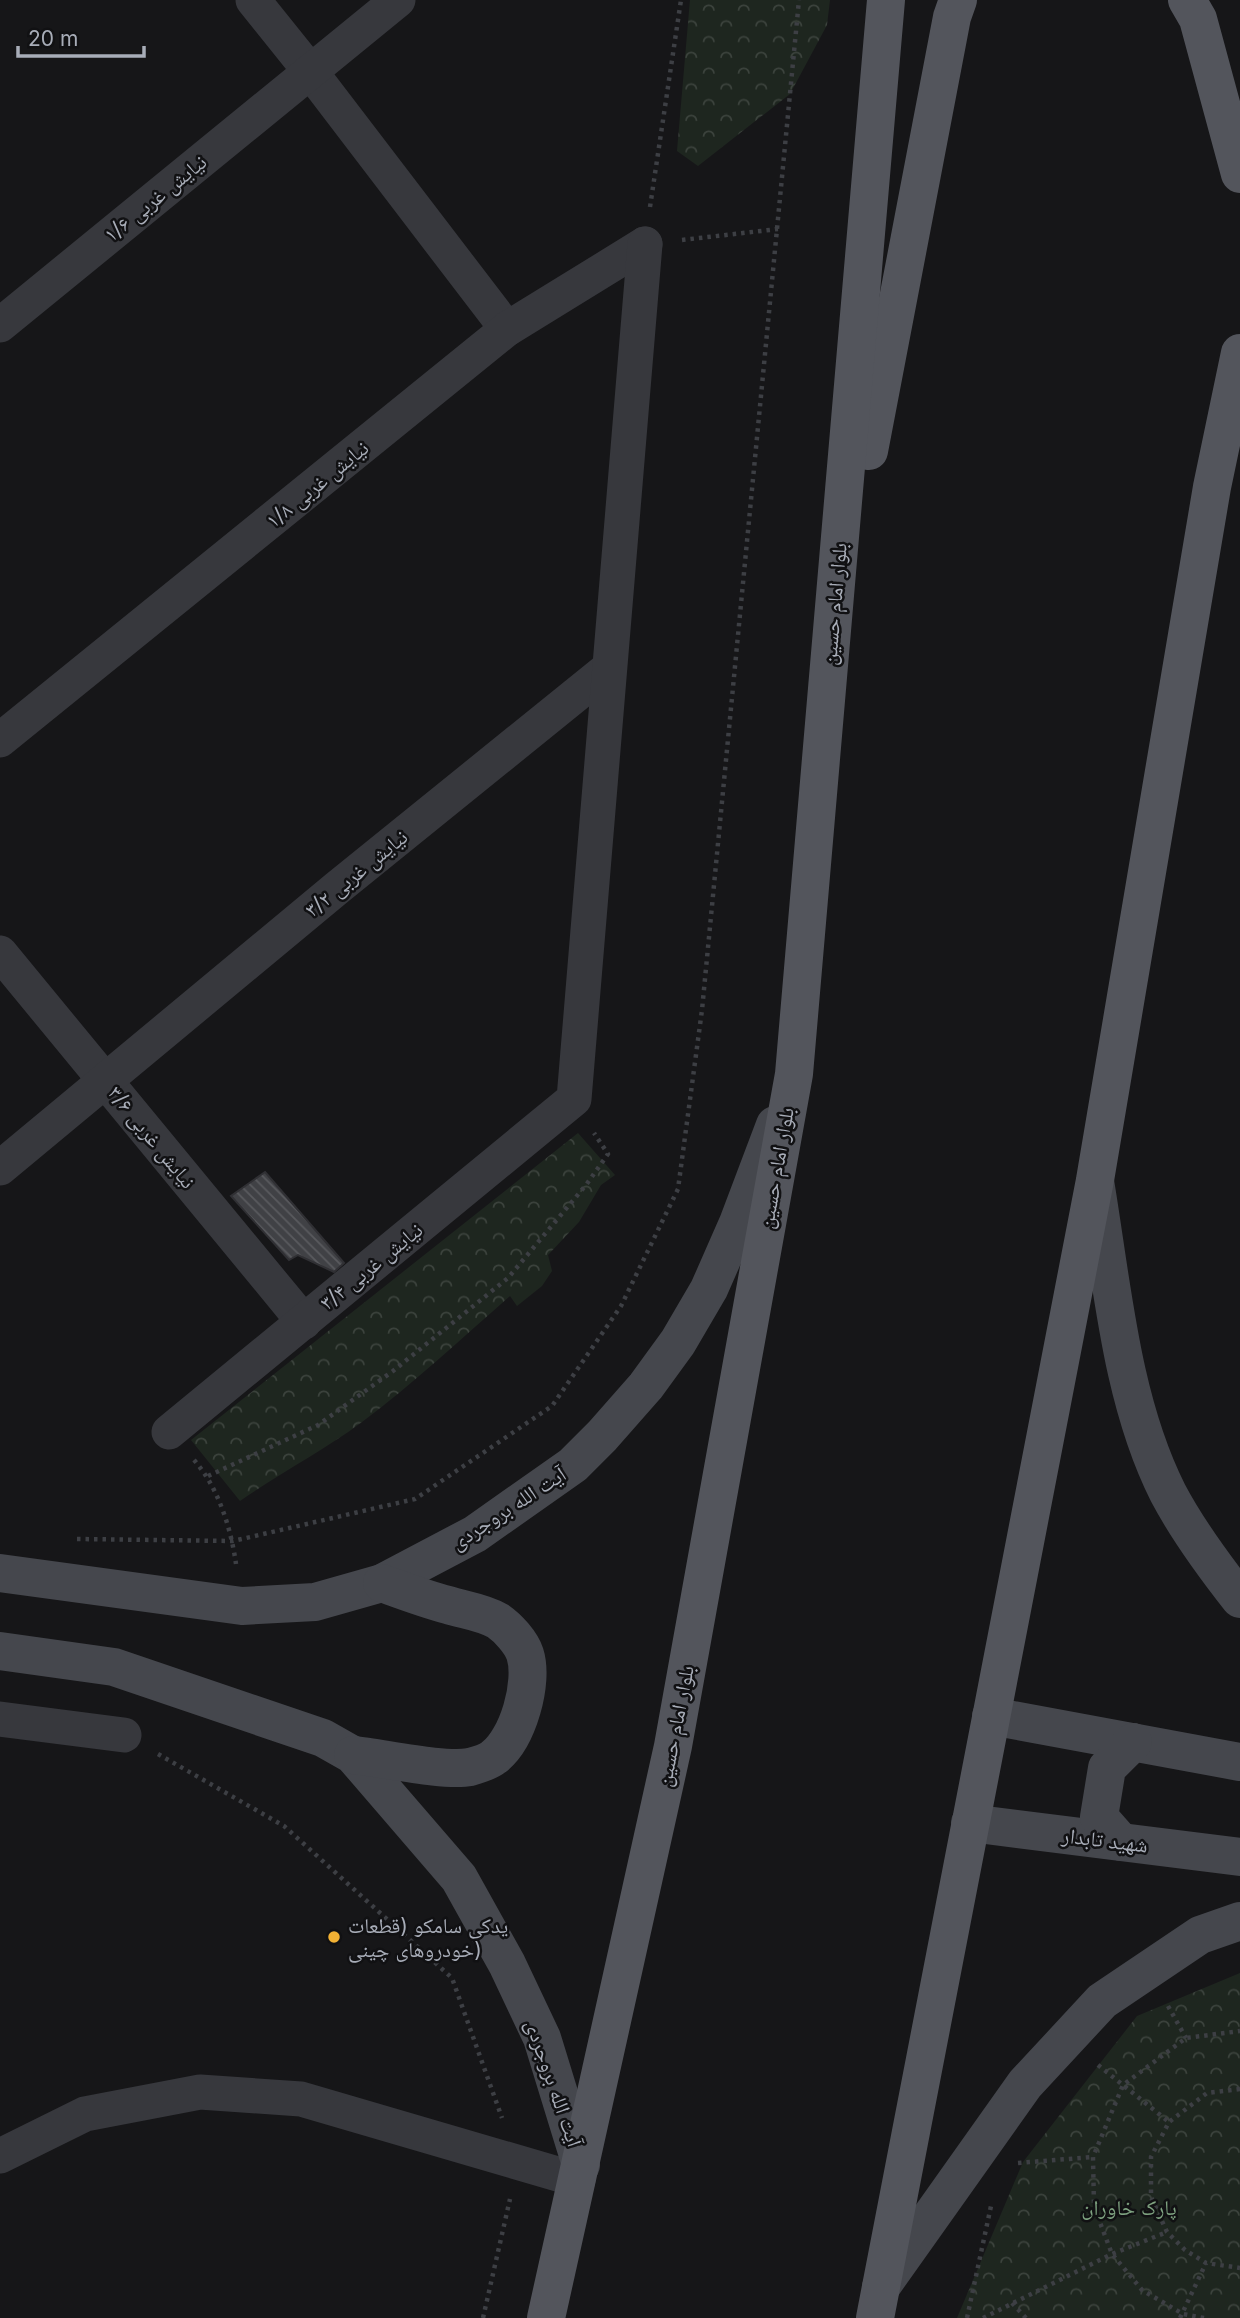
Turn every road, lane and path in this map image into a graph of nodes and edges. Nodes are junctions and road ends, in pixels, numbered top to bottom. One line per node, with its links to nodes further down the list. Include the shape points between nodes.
1 (253, 0): 7 (street)
2 (398, 0): 7 (street, نیایش غربی ۱/۶)
3 (681, 0): 10 (path)
4 (886, 0): 14 (main road, بلوار امام حسین)
5 (958, 0): 14 (main road, via 951,17)
6 (1187, 0): 8 (main road, via 1198,19)
7 (310, 71): 11 (street, نیایش غربی ۱/۶); 12 (street)
8 (1240, 174)
9 (778, 229): 10 (path)
10 (645, 244): 12 (street, نیایش غربی ۱/۸); 15 (street)
11 (0, 325)
12 (507, 329): 16 (street, نیایش غربی ۱/۸)
13 (1240, 353): 22 (main road, via 1212,487)
14 (829, 659): 18 (main road, بلوار امام حسین)
15 (610, 668): 19 (street, نیایش غربی ۳/۲); 20 (street)
16 (0, 740)
17 (0, 953): 19 (street, نیایش غربی ۳/۶)
18 (793, 1073): 27 (main road, آیت الله بروجردی, via 709,1289 646,1387 564,1472 475,1534); 52 (main road, بلوار امام حسین, via 673,1746)
19 (106, 1081): 21 (street, نیایش غربی ۳/۲); 23 (street, نیایش غربی ۳/۶)
20 (573, 1100): 23 (street, نیایش غربی ۳/۴); 25 (path, via 608,1154 508,1278 318,1425)
21 (0, 1168)
22 (1095, 1180): 28 (main road, via 1122,1347 1141,1426 1168,1493); 31 (main road)
23 (304, 1322): 24 (street, نیایش غربی ۳/۴)
24 (169, 1432): 25 (path)
25 (208, 1476): 29 (path, via 233,1541)
26 (0, 1573): 29 (main road, آیت الله بروجردی)
27 (382, 1583): 29 (main road, آیت الله بروجردی, via 315,1602); 35 (main road, via 498,1622 525,1654 524,1702 507,1742 494,1758 481,1764 445,1767)
28 (1240, 1599)
29 (242, 1606)
30 (0, 1651): 35 (main road, آیت الله بروجردی, via 114,1667 323,1738)
31 (991, 1716): 34 (main road); 37 (main road)
32 (0, 1719): 33 (street)
33 (124, 1735): 50 (path, via 284,1826 452,1978)
34 (1133, 1742): 36 (main road); 38 (main road, via 1107,1768 1099,1817)
35 (354, 1755): 52 (main road, آیت الله بروجردی, via 459,1878 507,1964 542,2038)
36 (1240, 1762)
37 (971, 1823): 38 (main road, شهید تابدار); 58 (main road)
38 (1121, 1842): 39 (main road, شهید تابدار)
39 (1240, 1857)
40 (1240, 1921): 58 (main road, via 1200,1935 1102,2001 1025,2084)
41 (1168, 2005): 43 (path)
42 (1240, 2031): 43 (path)
43 (1186, 2038): 45 (path)
44 (1096, 2064): 45 (path)
45 (1123, 2085): 47 (path); 49 (path)
46 (1240, 2089): 47 (path, via 1207,2093)
47 (1168, 2122): 54 (path, via 1152,2157 1151,2197)
48 (0, 2156): 50 (street, via 85,2114 200,2092 301,2099)
49 (1093, 2157): 51 (path); 55 (path, via 1094,2207)
50 (519, 2163): 52 (street); 61 (path)
51 (1013, 2164)
52 (580, 2173): 62 (main road, بلوار امام حسین)
53 (991, 2203): 63 (path)
54 (1167, 2232): 55 (path); 56 (path)
55 (1112, 2254): 59 (path); 60 (path, via 1142,2290)
56 (1206, 2263): 57 (path); 60 (path)
57 (1240, 2268)
58 (878, 2302)
59 (1013, 2303): 64 (path); 65 (path)
60 (1182, 2316): 66 (path)
61 (483, 2318)
62 (546, 2318)
63 (967, 2318)
64 (982, 2318)
65 (1026, 2318)
66 (1204, 2318)

